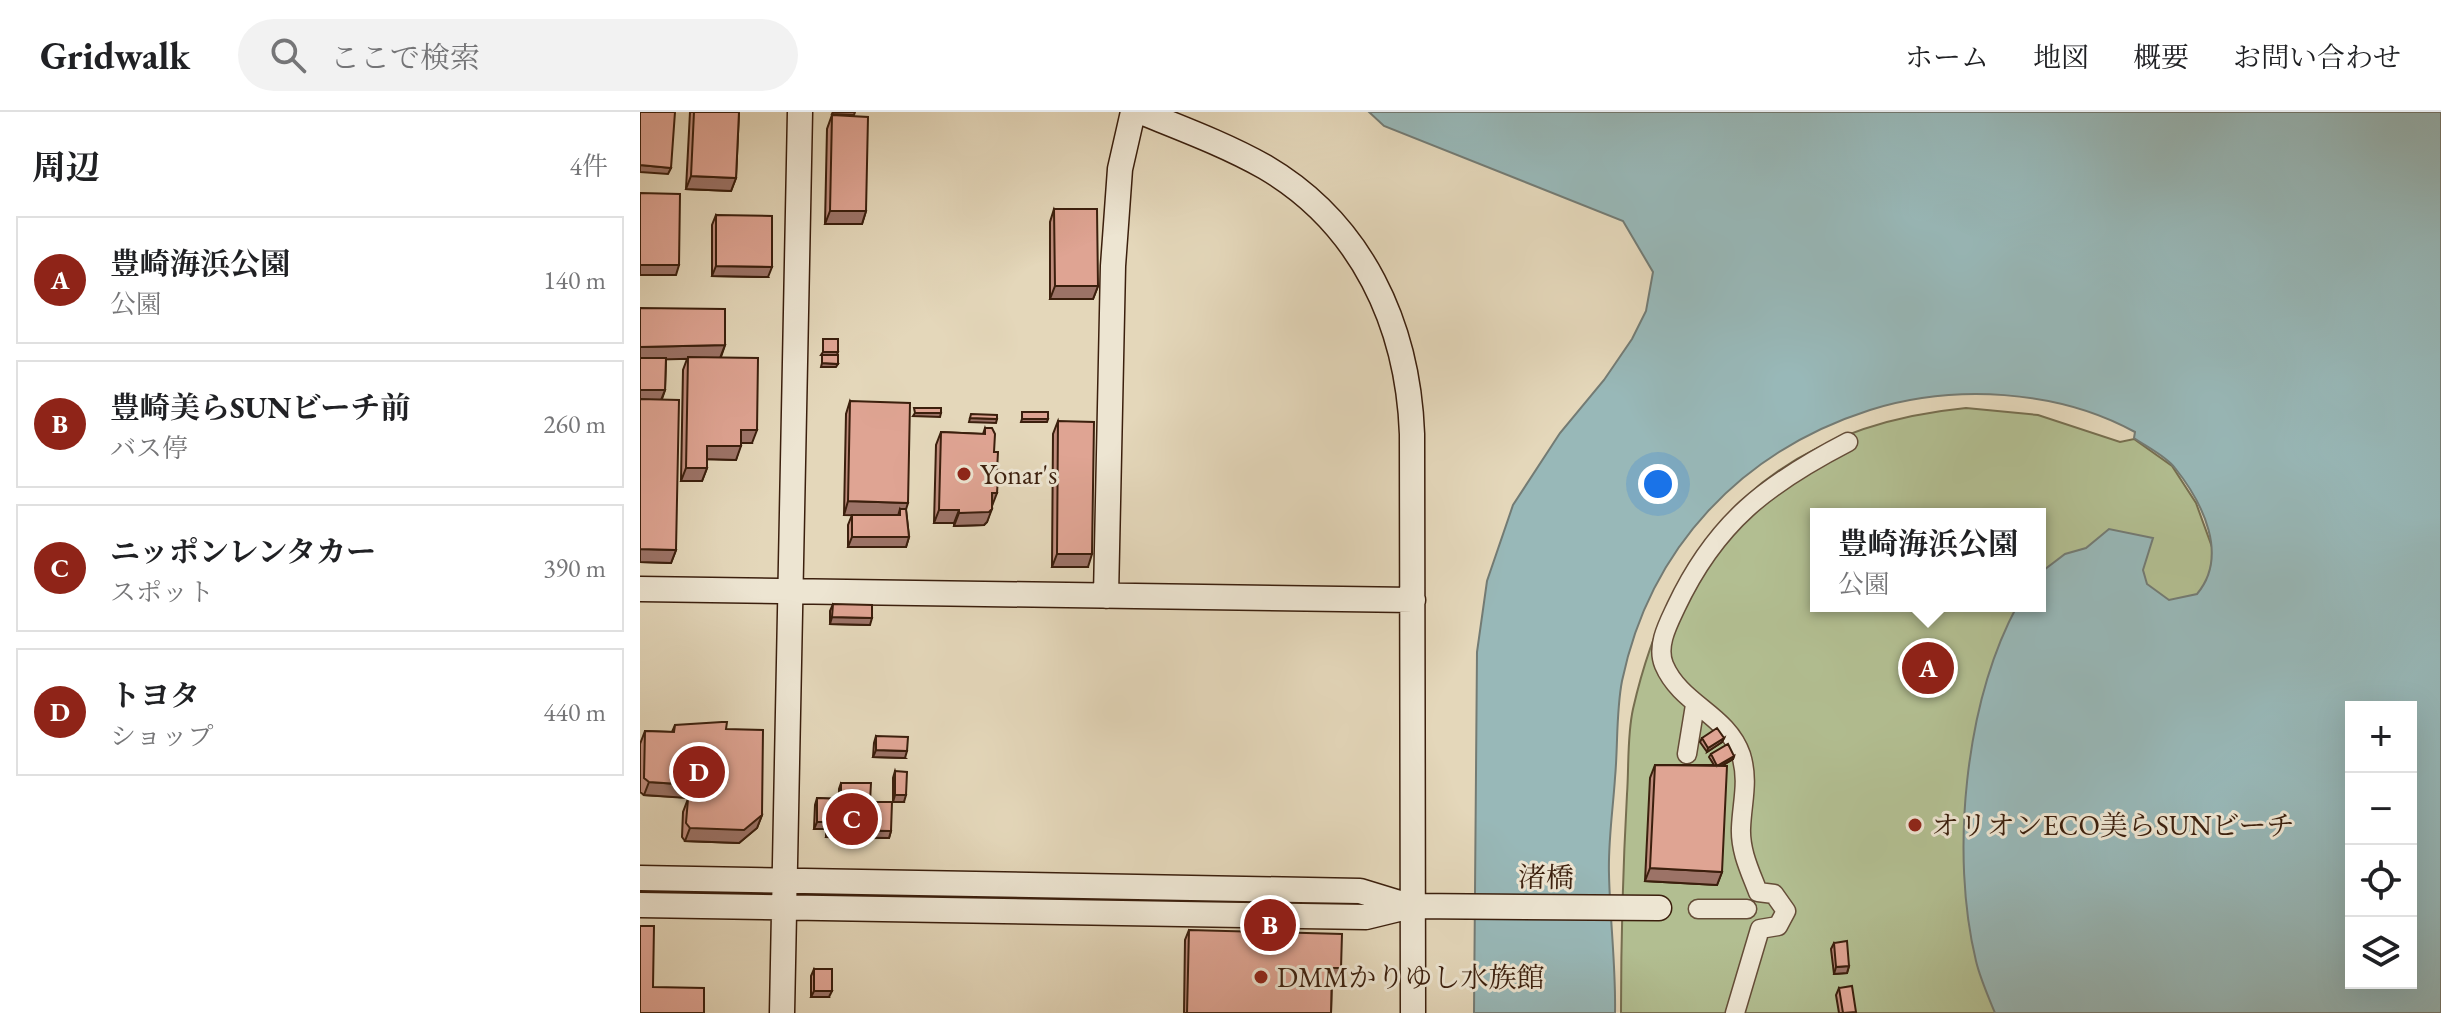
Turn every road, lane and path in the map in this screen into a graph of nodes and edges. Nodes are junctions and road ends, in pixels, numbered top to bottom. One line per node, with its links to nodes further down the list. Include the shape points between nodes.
1 (800, 112): 6 (street)
2 (1133, 112): 7 (street, via 1120,169 1113,266)
3 (1141, 112): 8 (street, via 1285,180 1334,223 1376,282 1400,342 1409,386)
4 (1848, 442): 9 (street, via 1767,489 1710,548 1684,590 1661,656 1668,674)
5 (640, 589): 6 (street)
6 (790, 590): 7 (street); 12 (street)
7 (1106, 596): 8 (street)
8 (1413, 600): 15 (street)
9 (1695, 705): 10 (street); 13 (street, via 1724,725 1740,753 1746,792 1741,844)
10 (1687, 754)
11 (640, 878): 12 (street)
12 (785, 880): 15 (street, via 1360,891); 16 (street)
13 (1758, 892): 19 (street); 20 (street, via 1774,894 1786,911 1778,926)
14 (640, 905): 16 (street)
15 (1411, 906): 16 (street, via 1366,917); 17 (street, 渚橋); 22 (street)
16 (785, 908): 21 (street)
17 (1659, 908)
18 (1698, 909): 19 (street)
19 (1747, 909): 20 (street)
20 (1760, 929): 23 (street)
21 (782, 1013)
22 (1413, 1013)
23 (1735, 1013)

